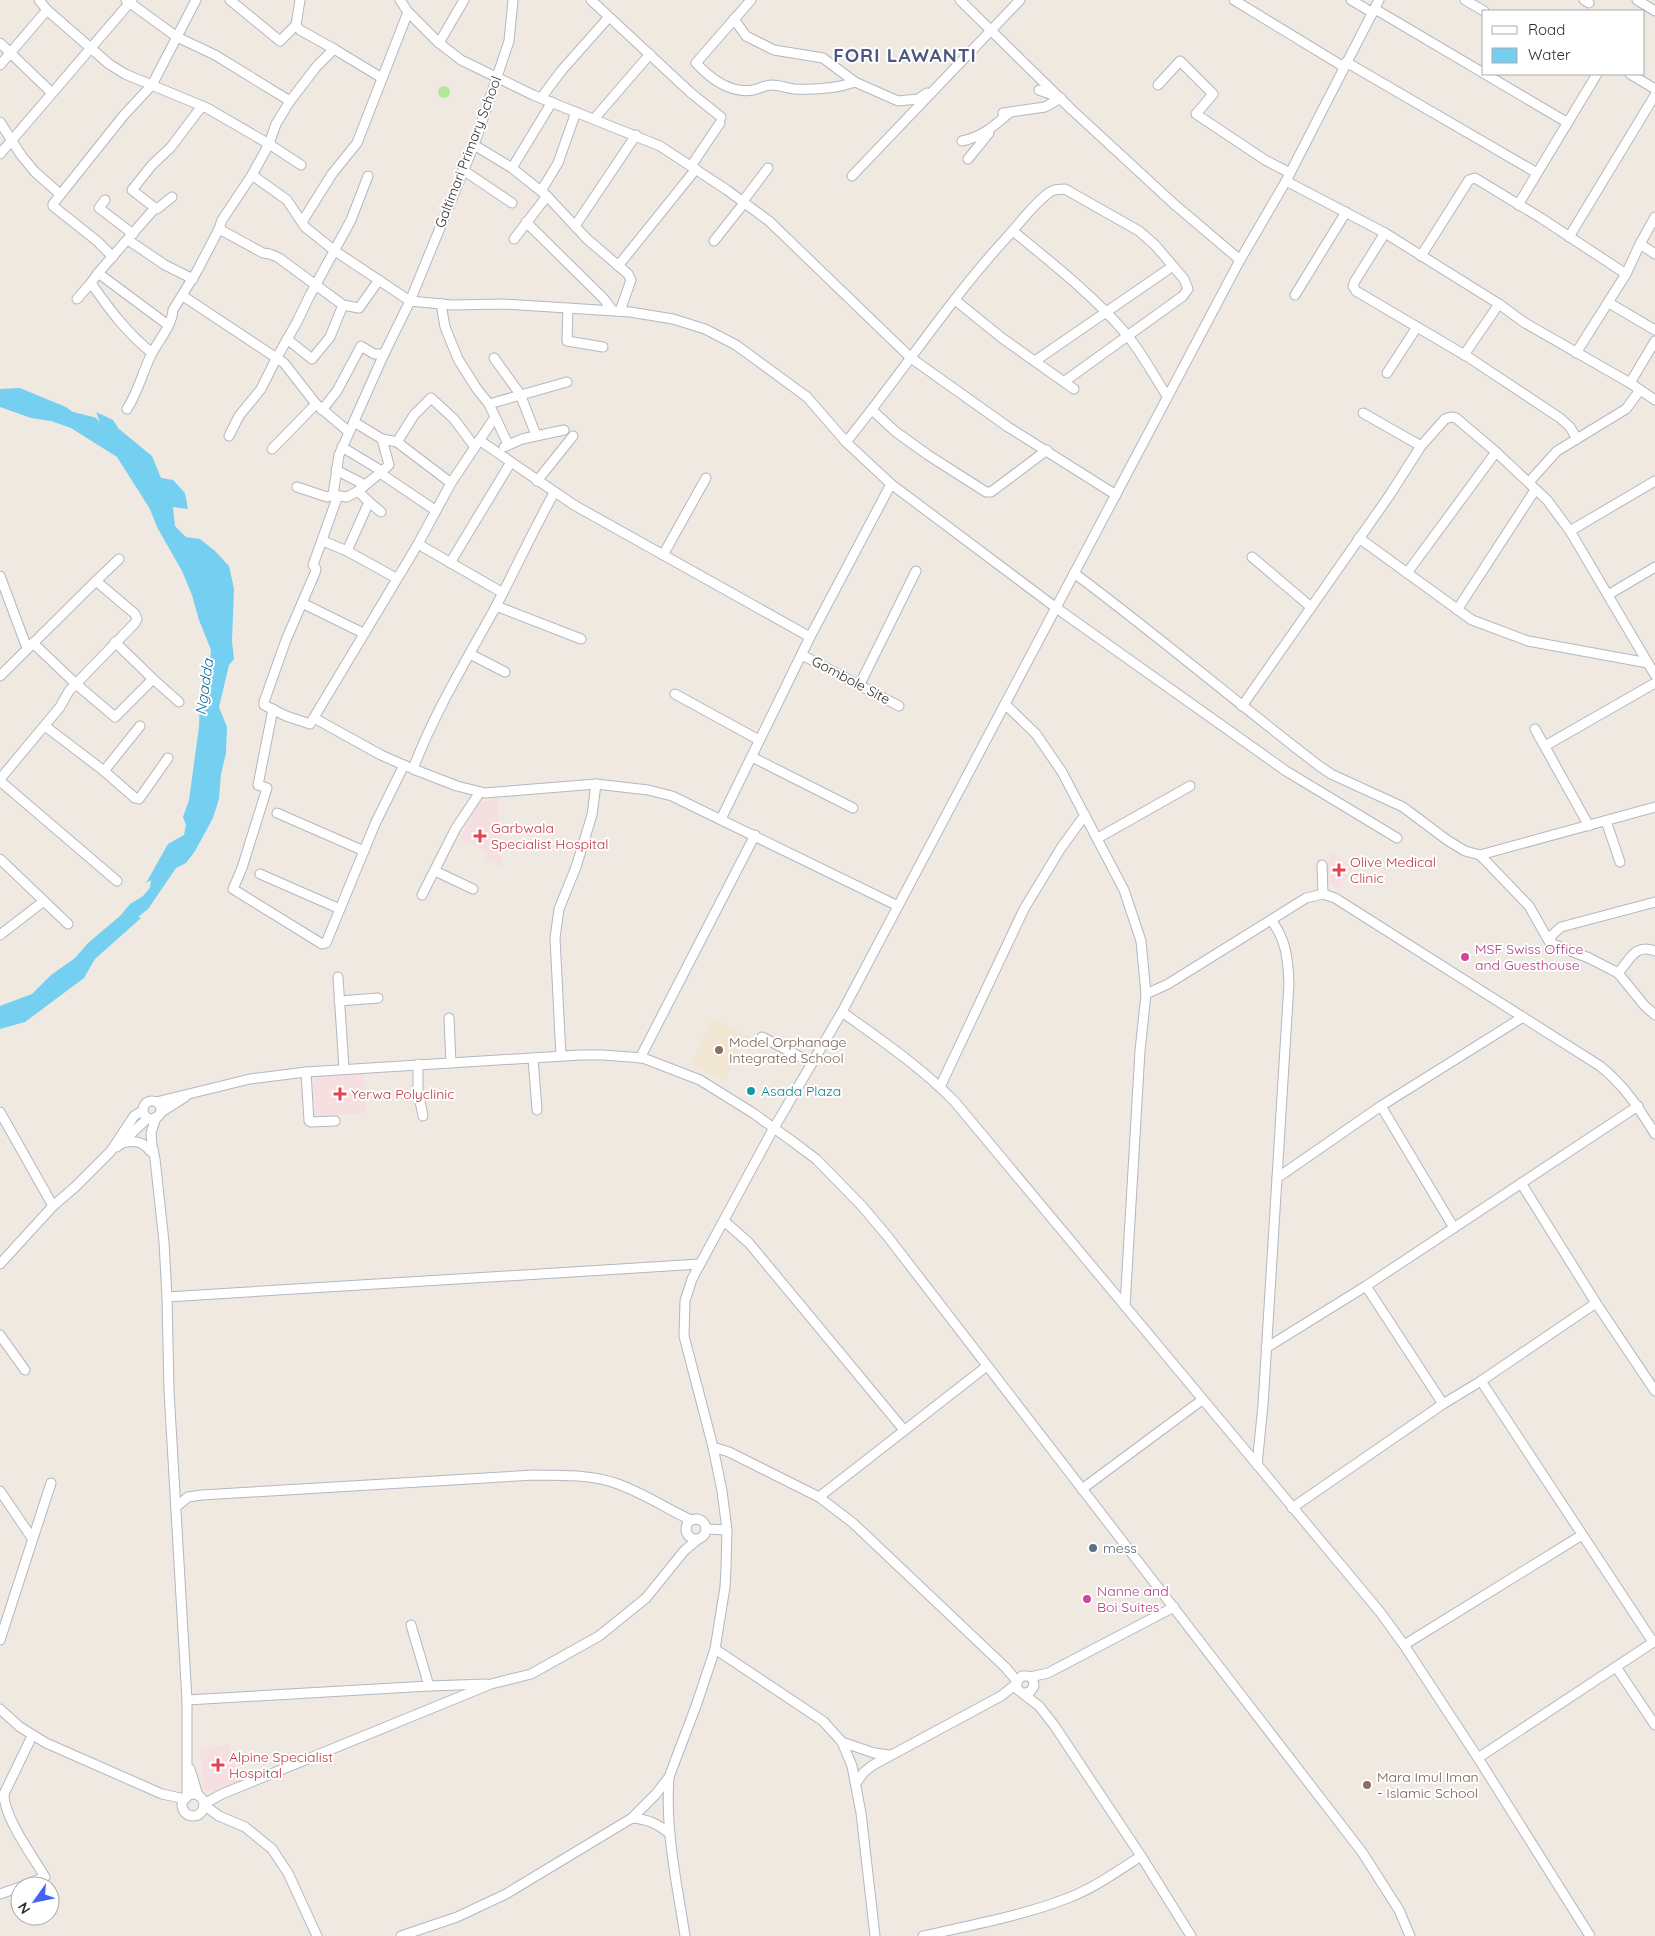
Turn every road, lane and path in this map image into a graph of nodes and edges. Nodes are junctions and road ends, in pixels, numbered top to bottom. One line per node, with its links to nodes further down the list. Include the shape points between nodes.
1 (40, 0): 18 (street)
2 (196, 0): 26 (street)
3 (230, 0): 24 (street, via 280,42)
4 (300, 0): 24 (street)
5 (400, 0): 21 (street)
6 (464, 0): 28 (street)
7 (513, 0): 40 (street, Galtimari Primary School, via 509,41)
8 (591, 0): 22 (street)
9 (751, 0): 23 (street)
10 (960, 0): 25 (street)
11 (1020, 0): 25 (street)
12 (1234, 0): 33 (street)
13 (1352, 0): 17 (street)
14 (1465, 0): 19 (street)
15 (1639, 0): 20 (street)
16 (129, 1): 26 (street); 30 (street)
17 (1375, 7): 33 (street); 35 (street)
18 (47, 10): 30 (street); 31 (street)
19 (1482, 10)
20 (1655, 11)
21 (408, 12): 28 (street); 39 (street)
22 (609, 17): 32 (street); 49 (street)
23 (734, 19): 41 (street, via 746,36 774,50 823,58); 41 (street, via 696,63 721,84 741,90 770,85 827,89)
24 (296, 25): 29 (street)
25 (991, 30): 42 (street); 50 (street)
26 (177, 37): 43 (street); 51 (street, via 215,55)
27 (0, 42): 31 (street)
28 (439, 43): 40 (street, via 462,60)
29 (334, 48): 39 (street); 51 (street)
30 (89, 49): 43 (street, via 125,74); 47 (street)
31 (11, 52): 34 (street); 47 (street)
32 (650, 54): 55 (street); 68 (street, via 721,120)
33 (1345, 64): 71 (street); 75 (street)
34 (0, 65)
35 (1482, 71)
36 (1488, 75): 57 (street)
37 (1596, 75): 57 (street)
38 (1632, 75): 45 (street)
39 (382, 78): 86 (street, via 357,143 332,174)
40 (497, 78): 49 (street); 63 (street, Galtimari Primary School)
41 (855, 82): 42 (street, via 898,101 918,99)
42 (942, 83): 74 (street)
43 (152, 85): 53 (street); 76 (street)
44 (1158, 85): 75 (street, via 1180,61 1213,94 1196,114)
45 (1655, 89)
46 (1040, 90): 50 (street)
47 (52, 93): 60 (street)
48 (1655, 95): 93 (street)
49 (541, 98): 52 (street)
50 (1061, 98): 58 (street, via 1045,107 1006,113); 101 (street, via 1174,204)
51 (290, 101): 62 (street)
52 (552, 102): 54 (street); 67 (street)
53 (202, 106): 62 (street); 83 (street, via 132,190)
54 (576, 112): 55 (street); 77 (street)
55 (594, 119): 59 (street)
56 (0, 122): 60 (street)
57 (1568, 123): 71 (street)
58 (995, 125): 61 (street, via 973,139); 65 (street)
59 (636, 136): 68 (street, via 660,146); 88 (street)
60 (12, 140): 64 (street); 76 (street, via 35,172)
61 (962, 141)
62 (269, 144): 66 (street); 72 (street)
63 (474, 145): 67 (street); 70 (street, Galtimari Primary School)
64 (0, 154)
65 (968, 159)
66 (301, 165)
67 (512, 168): 77 (street)
68 (693, 168): 80 (street); 102 (street)
69 (768, 168): 80 (street)
70 (463, 170): 81 (street); 114 (street, Galtimari Primary School)
71 (1537, 174): 82 (street)
72 (252, 175): 86 (street, via 287,200); 89 (street)
73 (368, 176): 97 (street)
74 (852, 176)
75 (1288, 177): 84 (street); 101 (street)
76 (60, 194): 100 (street, via 53,206)
77 (544, 194): 87 (street); 88 (street)
78 (172, 197): 83 (street)
79 (105, 200): 92 (street, via 99,208)
80 (744, 202): 95 (street); 134 (street, via 769,221)
81 (512, 203)
82 (1518, 205): 93 (street); 99 (street, via 1475,178 1469,180)
83 (155, 208): 92 (street)
84 (1346, 212): 91 (street); 111 (street)
85 (1655, 217): 96 (street)
86 (302, 222): 97 (street)
87 (526, 222): 94 (street); 120 (street)
88 (576, 226): 102 (street)
89 (219, 229): 106 (street); 109 (street, via 251,248 278,258)
90 (1013, 231): 103 (street, via 1026,214 1052,191 1065,189 1139,231); 113 (street); 121 (street)
91 (1385, 233): 99 (street); 123 (street, via 1354,286 1356,291)
92 (131, 237): 100 (street); 106 (street, via 165,265)
93 (1569, 237): 105 (street)
94 (514, 239)
95 (714, 241)
96 (1640, 244): 98 (street); 105 (street)
97 (335, 251): 107 (street); 109 (street)
98 (1655, 254)
99 (1422, 256): 117 (street)
100 (114, 258): 104 (street)
101 (1240, 260): 144 (street)
102 (618, 266): 120 (street, via 631,280)
103 (1173, 266): 121 (street); 125 (street, via 1188,289)
104 (98, 274): 108 (street); 122 (street)
105 (1626, 274): 115 (street)
106 (193, 279): 110 (street)
107 (379, 280): 114 (street); 118 (street, via 359,308)
108 (91, 283): 112 (street); 129 (street, via 117,320)
109 (315, 286): 118 (street); 126 (street)
110 (183, 296): 122 (street); 135 (street)
111 (1295, 296)
112 (77, 299)
113 (955, 300): 134 (street); 136 (street)
114 (410, 301): 116 (street); 131 (street, Galtimari Primary School)
115 (1609, 303): 124 (street); 130 (street)
116 (441, 304): 119 (street); 146 (street, via 445,327 458,359)
117 (1499, 304): 130 (street); 132 (street)
118 (343, 305): 126 (street, via 334,329 312,359)
119 (568, 308): 120 (street); 128 (street, via 567,341)
120 (616, 311): 161 (street, via 673,319 705,329 736,345 807,397)
121 (1106, 311): 125 (street); 136 (street)
122 (168, 325): 129 (street)
123 (1416, 327): 132 (street); 137 (street)
124 (1655, 330)
125 (1128, 336): 138 (street); 144 (street)
126 (287, 339): 135 (street)
127 (1655, 341): 140 (street)
128 (603, 347)
129 (152, 353): 148 (street, via 136,395)
130 (1576, 353): 140 (street)
131 (384, 354): 147 (street, via 374,354 361,346 337,391); 152 (street, Galtimari Primary School)
132 (1464, 355): 159 (street, via 1560,418)
133 (494, 358): 143 (street)
134 (911, 358): 149 (street); 167 (street, via 1008,427)
135 (276, 359): 147 (street, via 292,372); 155 (street, via 261,389 238,416)
136 (1035, 360): 138 (street)
137 (1387, 373)
138 (1065, 381): 141 (street)
139 (567, 382): 143 (street)
140 (1630, 383): 142 (street)
141 (1074, 388)
142 (1640, 390): 145 (street); 159 (street, via 1626,409)
143 (520, 394): 146 (street); 156 (street)
144 (1167, 396): 184 (street)
145 (1655, 400)
146 (489, 404): 151 (street)
147 (319, 407): 154 (street); 166 (street)
148 (127, 409)
149 (872, 410): 161 (street); 167 (street, via 896,432 986,492 991,492)
150 (1363, 413): 165 (street)
151 (495, 417): 162 (street); 163 (street)
152 (354, 422): 154 (street, Galtimari Primary School); 158 (street)
153 (564, 430): 156 (street)
154 (349, 432): 164 (street, Galtimari Primary School)
155 (229, 436)
156 (536, 436): 163 (street)
157 (573, 436): 174 (street)
158 (382, 439): 160 (street); 172 (street, via 389,465)
159 (1577, 439): 176 (street, via 1557,451)
160 (396, 442): 162 (street, via 414,415 431,398); 177 (street)
161 (846, 442): 178 (street)
162 (477, 443): 168 (street); 177 (street)
163 (508, 444): 168 (street)
164 (342, 446): 171 (street, Galtimari Primary School); 172 (street)
165 (1421, 446): 169 (street, via 1445,419 1451,417); 189 (street)
166 (272, 449)
167 (1047, 450): 184 (street)
168 (498, 451): 170 (street)
169 (1496, 452): 176 (street); 200 (street)
170 (511, 462): 174 (street); 196 (street)
171 (336, 470): 180 (street); 183 (street, Galtimari Primary School)
172 (380, 473): 180 (street); 186 (street)
173 (706, 478): 193 (street)
174 (537, 481): 182 (street)
175 (1655, 481): 188 (street)
176 (1529, 482): 181 (street)
177 (451, 483): 186 (street)
178 (892, 484): 209 (street); 213 (street)
179 (297, 487): 183 (street, via 327,497)
180 (361, 488): 183 (street, via 347,497); 185 (street)
181 (1536, 490): 188 (street); 211 (street)
182 (554, 493): 193 (street); 204 (street, via 528,538)
183 (333, 495): 190 (street, Galtimari Primary School, via 337,498)
184 (1116, 496): 199 (street)
185 (369, 502): 187 (street); 192 (street)
186 (435, 510): 191 (street)
187 (381, 512)
188 (1570, 531): 205 (street)
189 (1359, 538): 200 (street); 210 (street)
190 (323, 541): 192 (street); 207 (street, via 313,565 316,569 314,577)
191 (418, 544): 196 (street); 202 (street)
192 (347, 551): 202 (street)
193 (663, 555): 213 (street)
194 (1252, 557): 210 (street)
195 (119, 559): 203 (street)
196 (450, 563): 204 (street)
197 (1655, 567): 205 (street)
198 (916, 572): 226 (street)
199 (1074, 573): 209 (street); 231 (street)
200 (1407, 573): 211 (street)
201 (0, 576): 206 (street)
202 (396, 578): 212 (street)
203 (96, 581): 215 (street, via 131,609 137,619); 216 (street)
204 (503, 592): 208 (street)
205 (1608, 595): 219 (street)
206 (4, 600): 216 (street)
207 (302, 604): 212 (street); 232 (street, via 264,702)
208 (496, 606): 214 (street); 217 (street)
209 (1055, 607): 229 (street); 257 (street, via 1286,771)
210 (1311, 607): 231 (street)
211 (1457, 610): 219 (street, via 1472,620 1528,640)
212 (363, 633): 233 (street)
213 (810, 637): 218 (street)
214 (581, 639)
215 (116, 642): 223 (street); 225 (street)
216 (30, 646): 222 (street); 225 (street)
217 (470, 654): 220 (street); 242 (street)
218 (802, 655): 226 (street, Gombole Site); 237 (street)
219 (1648, 663): 221 (street)
220 (505, 672)
221 (1655, 675)
222 (0, 676)
223 (153, 679): 225 (street, via 115,717); 228 (street)
224 (1655, 683): 238 (street)
225 (76, 684): 234 (street)
226 (860, 684): 230 (street, Gombole Site)
227 (675, 694): 237 (street)
228 (179, 702)
229 (1005, 704): 251 (street, via 1036,734 1062,772); 271 (street)
230 (899, 706)
231 (1242, 706): 259 (street, via 1331,774 1403,807 1447,840)
232 (273, 709): 233 (street, via 310,724); 272 (street, via 258,785 267,788 234,889 322,944 326,942)
233 (314, 718): 241 (street)
234 (45, 726): 243 (street); 244 (street)
235 (140, 726): 243 (street)
236 (1535, 729): 238 (street)
237 (759, 740): 239 (street)
238 (1545, 746): 254 (street)
239 (752, 757): 249 (street); 252 (street)
240 (168, 758): 243 (street, via 139,799)
241 (404, 765): 242 (street); 258 (street)
242 (413, 769): 247 (street)
243 (104, 771)
244 (0, 780): 265 (street)
245 (596, 784): 247 (street); 252 (street, via 672,796); 288 (street, via 592,815 559,909 555,938)
246 (1190, 786): 256 (street)
247 (480, 792): 263 (street, via 456,828)
248 (1655, 807): 253 (street)
249 (853, 808)
250 (277, 813): 258 (street)
251 (1085, 815): 256 (street); 296 (street, via 1024,909)
252 (721, 819): 255 (street)
253 (1606, 821): 254 (street); 260 (street)
254 (1589, 826): 259 (street)
255 (754, 835): 271 (street); 290 (street)
256 (1098, 838): 280 (street, via 1124,890 1141,941)
257 (1397, 838)
258 (364, 851): 272 (street)
259 (1480, 856): 276 (street, via 1529,906)
260 (1620, 862)
261 (2, 864): 269 (street)
262 (1322, 865): 267 (street)
263 (436, 871): 266 (street); 268 (street)
264 (260, 874): 272 (street)
265 (117, 881)
266 (473, 889)
267 (1323, 894): 273 (street, via 1306,898); 284 (street, via 1335,898)
268 (422, 895)
269 (44, 901): 274 (street); 275 (street)
270 (1655, 902): 276 (street, via 1562,927 1550,936)
271 (898, 906): 283 (street)
272 (340, 909)
273 (1272, 920): 280 (street, via 1168,984); 311 (street, via 1280,931 1287,954 1289,983)
274 (68, 924)
275 (0, 935)
276 (1550, 944): 278 (street)
277 (1655, 952): 278 (street, via 1644,948 1638,950)
278 (1618, 973): 285 (street)
279 (338, 977): 282 (street)
280 (1146, 994): 321 (street)
281 (378, 998): 282 (street)
282 (339, 1001): 294 (street)
283 (842, 1012): 292 (street); 296 (street)
284 (1523, 1016): 299 (street); 300 (street, via 1617,1079)
285 (1655, 1016)
286 (449, 1018): 291 (street)
287 (762, 1037): 292 (street)
288 (561, 1056): 289 (street); 290 (street)
289 (533, 1058): 291 (street); 301 (street)
290 (640, 1058): 306 (street, via 700,1080)
291 (451, 1063): 293 (street)
292 (812, 1063): 306 (street)
293 (418, 1064): 294 (street); 304 (street, via 418,1091)
294 (344, 1069): 295 (street)
295 (306, 1072): 297 (street, via 250,1079); 305 (street, via 309,1121)
296 (940, 1087): 321 (street)
297 (194, 1092): 298 (street); 303 (street)
298 (156, 1102): 303 (street, via 160,1107); 303 (street, via 146,1102)
299 (1381, 1106): 311 (street); 315 (street)
300 (1638, 1106): 307 (street); 312 (street)
301 (537, 1110)
302 (0, 1112): 313 (street)
303 (151, 1116): 308 (street); 309 (street, via 134,1116); 310 (street)
304 (423, 1116)
305 (335, 1121)
306 (772, 1130): 314 (street); 324 (street, via 816,1160 861,1205)
307 (1655, 1134)
308 (123, 1143): 309 (street); 310 (street, via 138,1142 145,1145)
309 (111, 1151): 313 (street)
310 (152, 1155): 319 (street, via 164,1242)
311 (1277, 1178): 323 (street)
312 (1521, 1183): 315 (street); 320 (street)
313 (53, 1206): 316 (street)
314 (724, 1220): 317 (street); 330 (street, via 749,1242)
315 (1454, 1228): 318 (street)
316 (0, 1264)
317 (700, 1264): 319 (street); 331 (street, via 684,1301 683,1323)
318 (1366, 1286): 323 (street); 329 (street)
319 (167, 1297): 334 (street, via 168,1390)
320 (1596, 1303): 326 (street); 327 (street)
321 (1125, 1306): 328 (street)
322 (0, 1335): 325 (street)
323 (1266, 1348): 332 (street)
324 (987, 1366): 330 (street); 335 (street)
325 (25, 1370)
326 (1481, 1380): 329 (street); 346 (street)
327 (1655, 1391)
328 (1202, 1400): 332 (street); 335 (street)
329 (1444, 1404): 340 (street)
330 (904, 1430): 338 (street)
331 (713, 1447): 338 (street); 344 (street)
332 (1257, 1465): 340 (street)
333 (51, 1483): 347 (street)
334 (175, 1490): 337 (street); 339 (street)
335 (1082, 1490): 350 (street)
336 (0, 1491): 347 (street)
337 (188, 1497): 339 (street); 341 (street, via 562,1476 613,1482)
338 (819, 1497): 358 (street, via 853,1523)
339 (176, 1507): 360 (street)
340 (1292, 1508): 354 (street, via 1362,1589)
341 (671, 1510): 342 (street); 345 (street)
342 (691, 1520): 343 (street, via 701,1520); 345 (street)
343 (706, 1529): 344 (street); 348 (street)
344 (727, 1530): 355 (street, via 725,1587)
345 (687, 1532): 348 (street, via 690,1538); 349 (street)
346 (1582, 1536): 353 (street); 354 (street)
347 (32, 1538): 352 (street)
348 (698, 1539): 349 (street)
349 (684, 1551): 357 (street, via 646,1598 599,1636 531,1674)
350 (1174, 1607): 358 (street); 386 (street, via 1362,1852 1399,1910)
351 (411, 1625): 359 (street)
352 (0, 1640)
353 (1654, 1642): 356 (street)
354 (1404, 1645): 366 (street)
355 (715, 1649): 364 (street, via 823,1721); 368 (street)
356 (1616, 1667): 362 (street); 366 (street)
357 (491, 1684): 359 (street); 372 (street)
358 (1025, 1685): 365 (street); 378 (street)
359 (429, 1686): 360 (street)
360 (187, 1700): 367 (street)
361 (0, 1709): 363 (street)
362 (1655, 1725)
363 (32, 1736): 370 (street); 379 (street, via 4,1794 4,1804)
364 (842, 1742): 365 (street); 369 (street)
365 (890, 1755): 369 (street, via 864,1772)
366 (1478, 1758): 387 (street)
367 (188, 1762): 371 (street); 372 (street)
368 (669, 1778): 376 (street); 377 (street)
369 (856, 1783): 383 (street)
370 (162, 1794): 371 (street); 373 (street)
371 (186, 1798): 372 (street, via 192,1795); 373 (street)
372 (201, 1800): 374 (street, via 201,1813); 375 (street)
373 (183, 1809): 374 (street, via 187,1814)
374 (198, 1815): 375 (street)
375 (219, 1816): 380 (street, via 245,1827 272,1849 288,1873)
376 (632, 1818): 377 (street, via 644,1819); 381 (street, via 506,1894 457,1917)
377 (670, 1834): 382 (street)
378 (1141, 1856): 384 (street, via 1068,1898 997,1920); 385 (street)
379 (44, 1876)
380 (317, 1936)
381 (400, 1936)
382 (686, 1936)
383 (875, 1936)
384 (923, 1936)
385 (1191, 1936)
386 (1410, 1936)
387 (1590, 1936)

